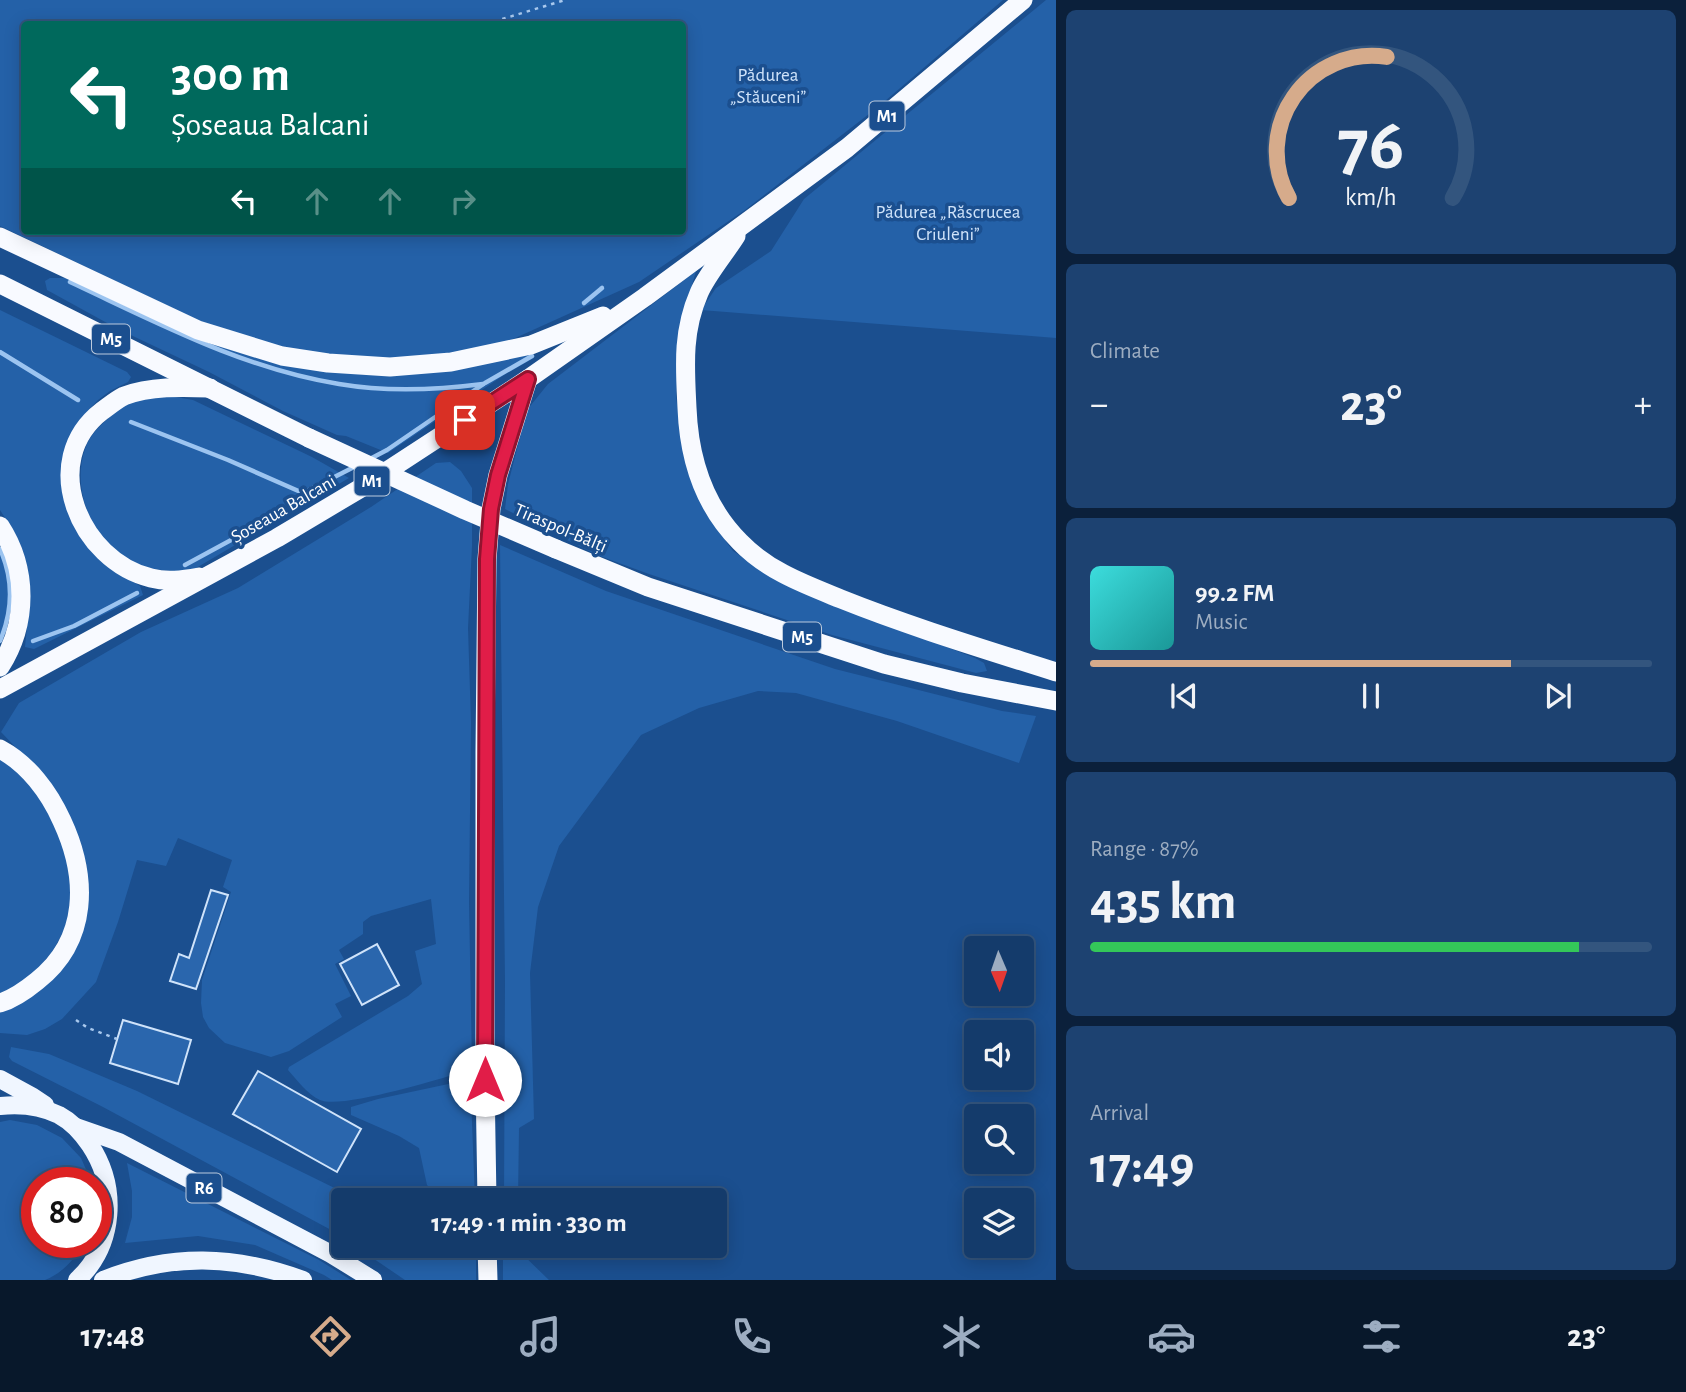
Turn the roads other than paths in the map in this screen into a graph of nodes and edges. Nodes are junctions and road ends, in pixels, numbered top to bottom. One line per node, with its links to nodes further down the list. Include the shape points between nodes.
1 (1023, 0): 2 (highway, M1, via 847,148)
2 (745, 224): 5 (highway, M1); 11 (highway, via 699,292 684,358 691,455 700,482 724,524 763,562 788,577 883,616)
3 (0, 238): 5 (highway, via 198,330 282,356 328,363 390,367 451,362 531,345)
4 (4, 288): 7 (highway, Tiraspol-Bălți / M5)
5 (645, 297): 6 (highway, Șoseaua Balcani / M1)
6 (528, 379): 9 (highway, Șoseaua Balcani / M1, via 361,488); 20 (highway, via 498,475 487,559)
7 (210, 388): 9 (highway, via 150,390 114,402 88,424 78,440 71,487 87,533 110,559 161,580); 13 (highway, Tiraspol-Bălți / M5, bridge, via 465,510 648,587 884,664)
8 (0, 526): 10 (highway, via 18,564 22,601 16,635)
9 (212, 575): 12 (highway, Șoseaua Balcani / M1)
10 (0, 667)
11 (1056, 672)
12 (0, 689)
13 (1056, 701)
14 (0, 749): 15 (highway, via 36,778 55,806 76,856 80,880 73,935 61,957 47,974)
15 (0, 1003)
16 (0, 1079): 18 (main road, R6)
17 (0, 1106): 18 (main road, R6, via 28,1106)
18 (56, 1114): 19 (main road, R6)
19 (76, 1127): 22 (main road, R6, via 102,1167 109,1200 106,1233); 25 (main road, R6, via 119,1142)
20 (487, 1188)
21 (488, 1258): 26 (highway)
22 (77, 1280)
23 (103, 1280): 24 (main road, via 133,1269 207,1259 261,1266)
24 (303, 1280)
25 (373, 1280)
26 (488, 1280)

